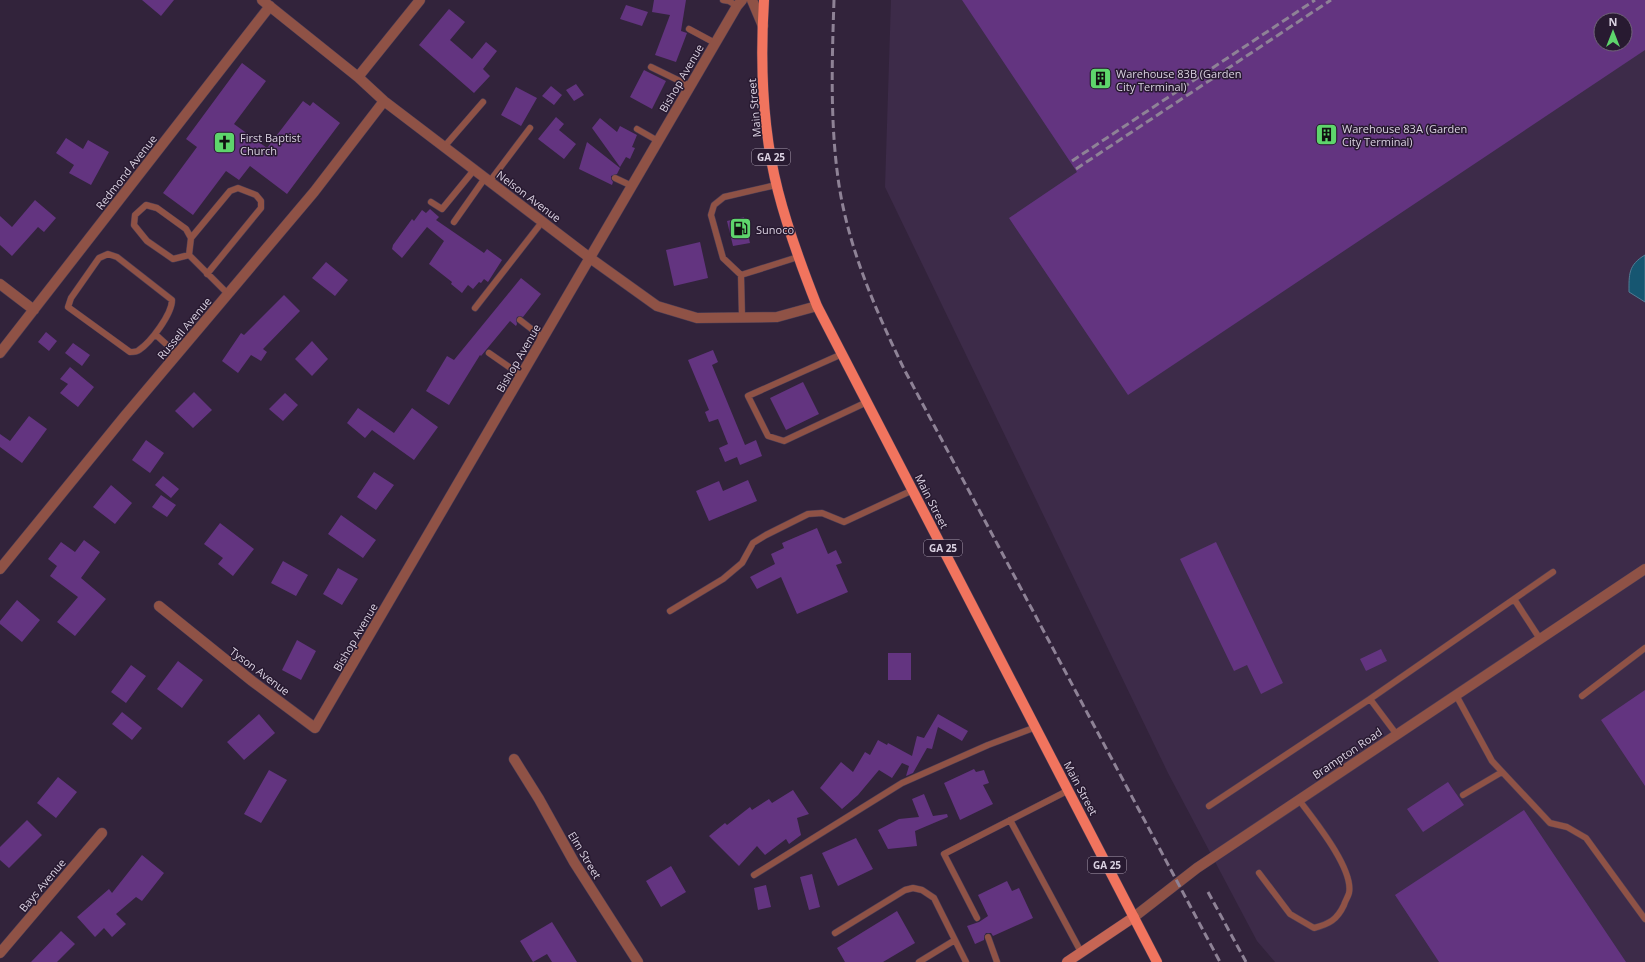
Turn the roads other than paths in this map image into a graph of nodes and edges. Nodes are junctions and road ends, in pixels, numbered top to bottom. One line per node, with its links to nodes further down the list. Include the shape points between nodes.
1 (420, 0): 11 (street)
2 (723, 0): 6 (lane)
3 (752, 0): 7 (street, Main Street)
4 (764, 0): 7 (main road, Main Street / GA 25)
5 (266, 3): 11 (street, Nelson Avenue); 37 (street, Redmond Avenue)
6 (739, 3): 9 (street, Bishop Avenue)
7 (762, 26): 22 (main road, Main Street / GA 25, via 766,126)
8 (689, 30): 9 (lane)
9 (715, 44): 12 (street, Bishop Avenue)
10 (651, 68): 12 (lane)
11 (358, 77): 13 (street, Nelson Avenue)
12 (690, 86): 17 (street, Bishop Avenue)
13 (384, 101): 18 (street, Nelson Avenue); 34 (street, Russell Avenue, via 314,192)
14 (483, 102): 18 (lane)
15 (530, 128): 21 (lane)
16 (637, 129): 17 (lane)
17 (658, 141): 23 (street, Bishop Avenue)
18 (444, 147): 19 (street, Nelson Avenue)
19 (474, 170): 21 (street, Nelson Avenue); 24 (lane, via 442,210)
20 (615, 178): 23 (lane)
21 (487, 180): 25 (lane); 26 (street, Nelson Avenue)
22 (776, 185): 29 (main road, Main Street / GA 25); 32 (lane, via 724,197 714,205 711,215 723,258)
23 (632, 186): 30 (street, Bishop Avenue)
24 (431, 202)
25 (454, 222)
26 (542, 222): 30 (street, Nelson Avenue); 36 (lane)
27 (191, 238): 28 (lane); 28 (lane, via 186,229 157,208 146,205 135,215 134,225 147,241 173,259); 31 (lane, via 230,191 238,188 256,195 261,201 260,208)
28 (189, 255): 31 (lane)
29 (798, 257): 32 (lane); 35 (main road, Main Street / GA 25)
30 (590, 258): 38 (street, Nelson Avenue, via 657,306 697,318); 41 (street, Bishop Avenue)
31 (207, 274): 34 (lane)
32 (741, 275): 38 (lane)
33 (0, 284): 37 (street)
34 (228, 294): 44 (street, Russell Avenue)
35 (817, 306): 38 (street, Nelson Avenue, via 777,317); 45 (main road, Main Street / GA 25)
36 (475, 308)
37 (34, 310): 42 (street, Redmond Avenue)
38 (742, 317)
39 (520, 320): 41 (lane)
40 (155, 334): 40 (lane, via 138,351 130,352 68,307 71,298 99,258 108,254 117,257 172,300 172,307); 44 (lane)
41 (544, 338): 46 (street, Bishop Avenue)
42 (0, 352)
43 (489, 353): 46 (lane)
44 (177, 354): 49 (street, Russell Avenue)
45 (842, 354): 47 (main road, Main Street / GA 25); 47 (lane, via 748,396 768,436 784,441)
46 (522, 376): 61 (street, Bishop Avenue)
47 (867, 402): 48 (main road, Main Street / GA 25)
48 (913, 490): 54 (lane, via 844,522 822,513 808,514 753,543 742,563 723,579); 60 (main road, Main Street / GA 25)
49 (0, 569)
50 (1645, 569): 55 (street, Brampton Road)
51 (1553, 572): 52 (lane)
52 (1514, 599): 55 (lane); 59 (lane)
53 (159, 606): 61 (street, Tyson Avenue, via 252,681)
54 (670, 610)
55 (1540, 640): 57 (street, Brampton Road)
56 (1645, 648): 58 (lane)
57 (1456, 695): 62 (street, Brampton Road); 64 (lane, via 1492,761)
58 (1582, 696)
59 (1370, 699): 62 (lane); 68 (lane)
60 (1036, 727): 65 (main road, Main Street / GA 25); 72 (lane, via 902,783)
61 (316, 728)
62 (1396, 735): 67 (street, Brampton Road)
63 (514, 759): 81 (street, Elm Street, via 574,862)
64 (1502, 772): 66 (lane); 75 (lane, via 1550,823 1567,827 1586,838)
65 (1069, 790): 69 (lane); 73 (main road, Main Street / GA 25)
66 (1463, 796)
67 (1299, 800): 71 (lane, via 1327,838 1346,870 1349,893 1341,911 1328,925 1314,928 1290,914); 73 (street, Brampton Road, via 1197,868)
68 (1209, 806)
69 (1010, 820): 74 (lane, via 944,854); 79 (lane)
70 (102, 832): 80 (street, Bays Avenue)
71 (1259, 873)
72 (754, 874)
73 (1134, 917): 79 (main road, Brampton Road); 86 (main road, Main Street / GA 25)
74 (977, 918)
75 (1645, 919)
76 (835, 933): 78 (lane, via 905,890 913,888 922,890 934,898)
77 (988, 937): 84 (lane)
78 (955, 940): 82 (lane); 83 (lane)
79 (1081, 952): 85 (main road, Brampton Road)
80 (0, 953)
81 (638, 962)
82 (919, 962)
83 (966, 962)
84 (997, 962)
85 (1067, 962)
86 (1157, 962)

